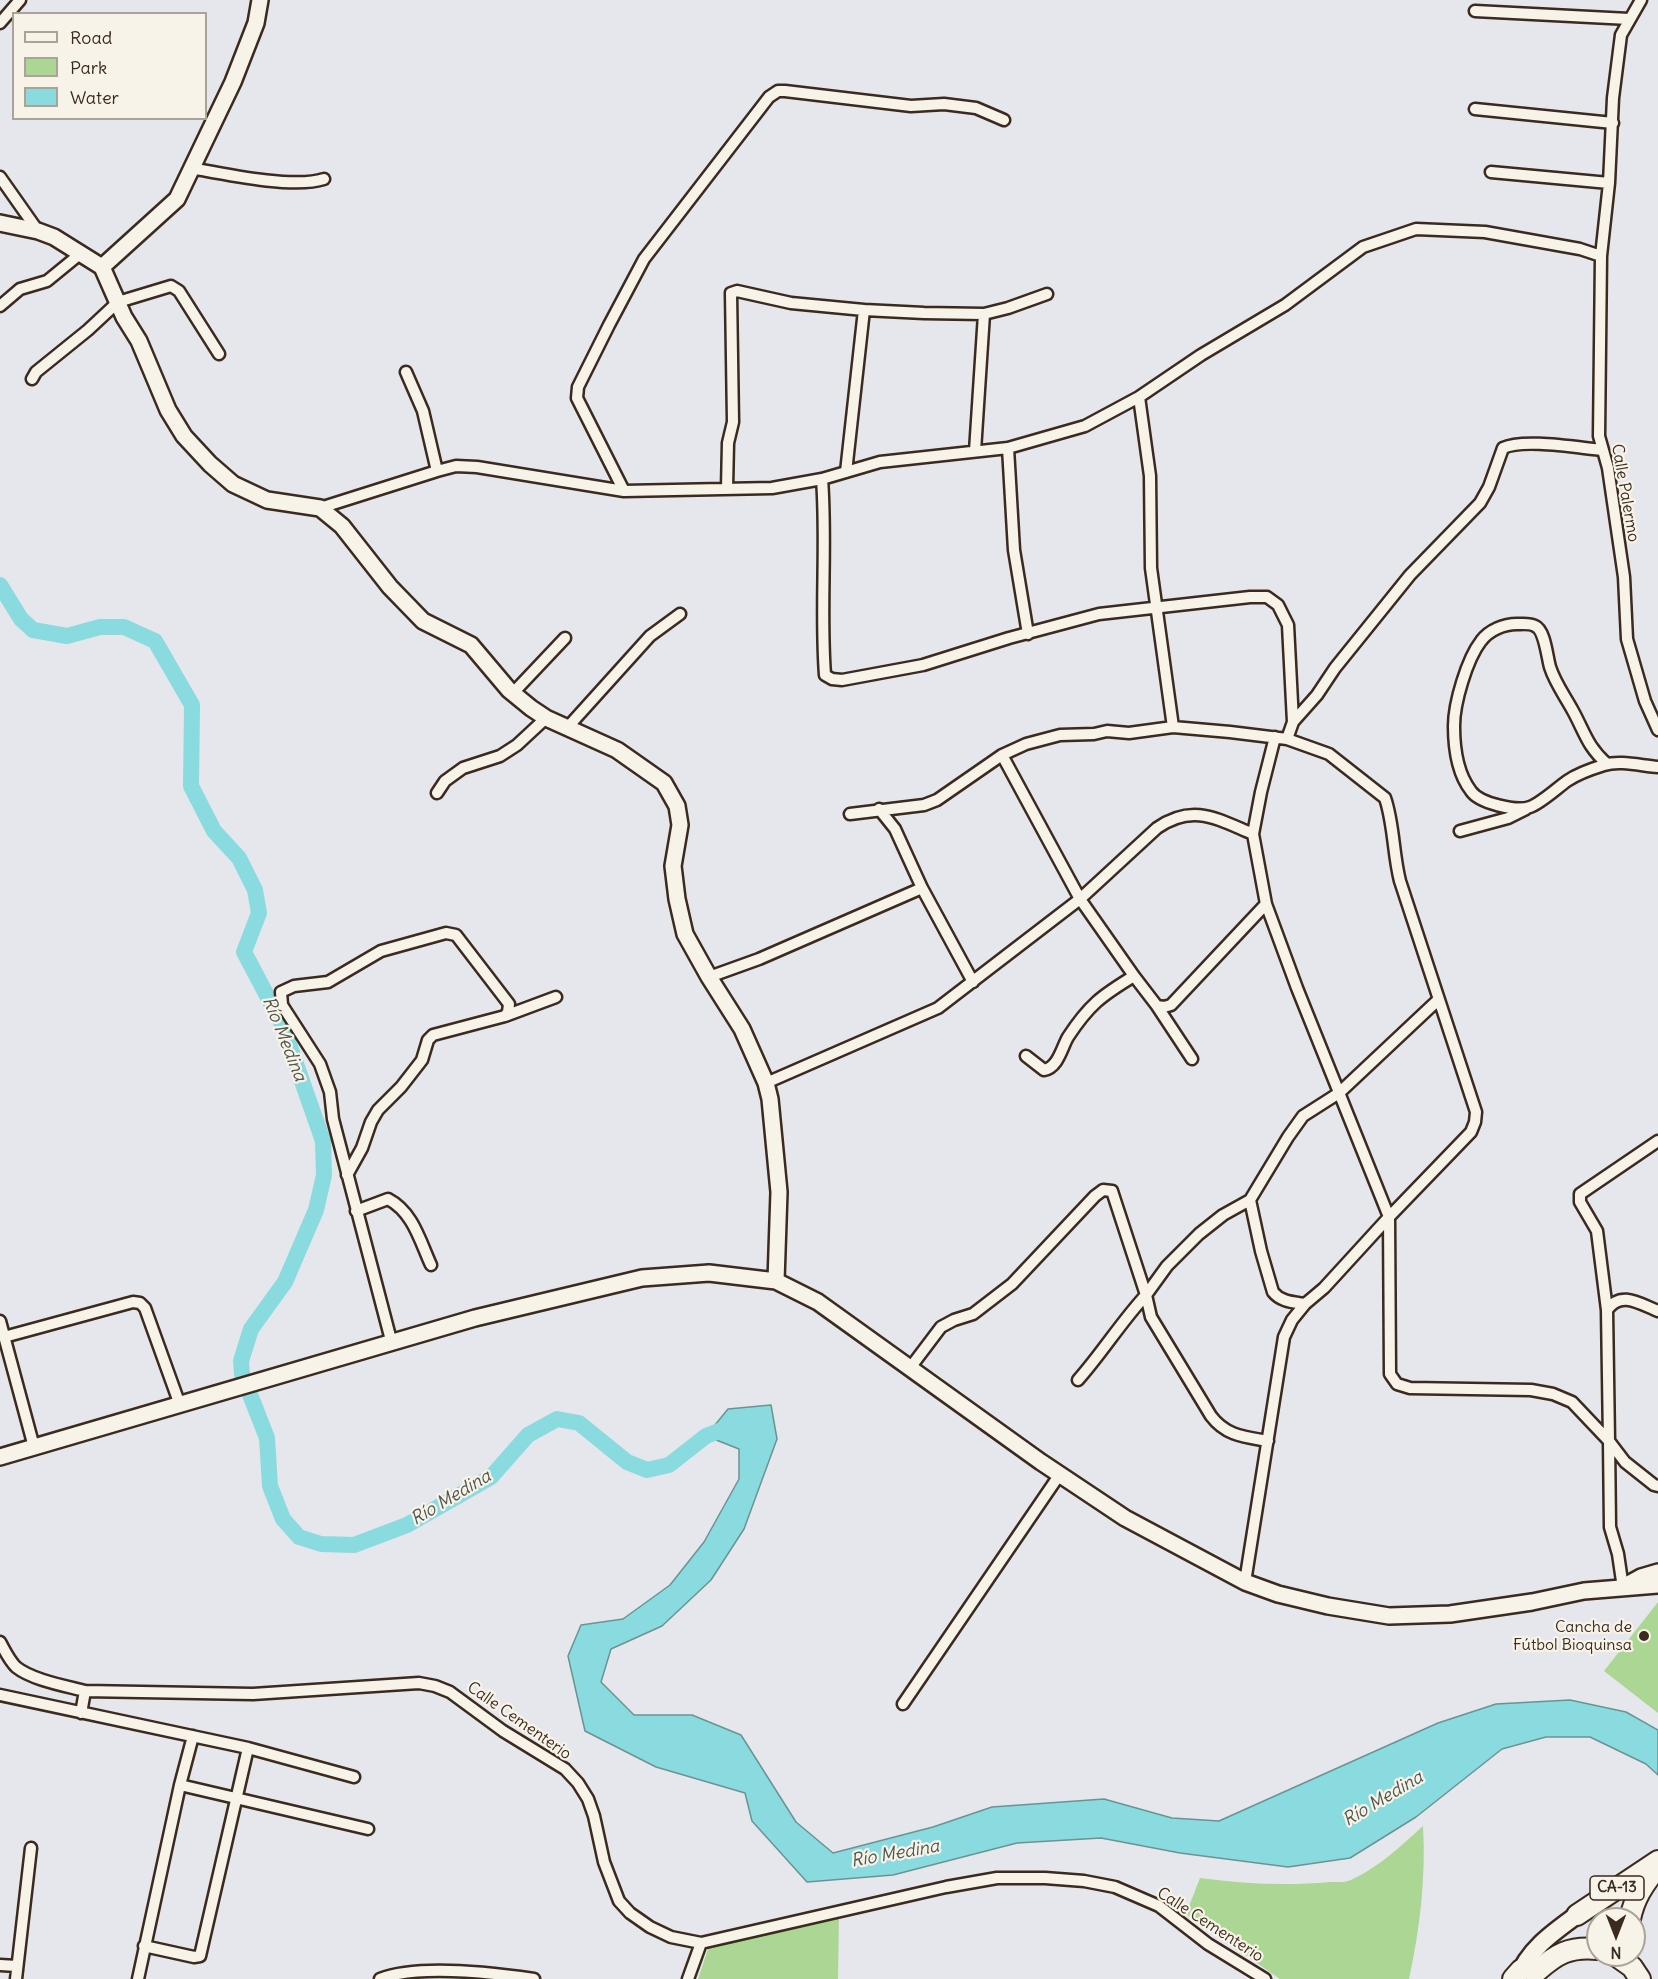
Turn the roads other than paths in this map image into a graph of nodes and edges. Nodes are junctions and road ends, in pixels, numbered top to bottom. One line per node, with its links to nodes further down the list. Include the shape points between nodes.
1 (21, 0): 6 (street)
2 (260, 0): 10 (main road, via 256,23 233,82)
3 (1641, 0): 5 (street, Calle Palermo)
4 (1475, 11): 5 (street)
5 (1629, 19): 9 (street, Calle Palermo, via 1618,50)
6 (1, 20)
7 (1475, 109): 9 (street)
8 (1004, 120): 36 (street, via 976,108 944,104 911,106 785,91 769,97 644,260 578,387 578,398)
9 (1613, 123): 14 (street, Calle Palermo)
10 (191, 168): 13 (street, via 307,183); 19 (main road, via 177,199)
11 (1491, 172): 14 (street)
12 (0, 177): 16 (street)
13 (324, 179)
14 (1609, 183): 18 (street, Calle Palermo)
15 (0, 223): 16 (main road)
16 (38, 231): 17 (main road)
17 (80, 254): 19 (main road); 22 (street, via 47,281 20,289)
18 (1601, 256): 28 (street, via 1485,232 1416,229 1363,247 1285,305); 30 (street, Calle Palermo, via 1599,435)
19 (102, 267): 21 (main road)
20 (1047, 294): 24 (street)
21 (118, 302): 25 (street, via 171,286 179,291); 27 (street); 37 (main road, via 168,410 184,436 210,464 233,484 267,500)
22 (0, 306)
23 (864, 310): 24 (street); 33 (street); 35 (street, via 731,293 733,422 728,443)
24 (984, 314): 31 (street)
25 (219, 354)
26 (406, 372): 32 (street, via 423,411)
27 (32, 379)
28 (1139, 397): 29 (street, via 1085,426); 38 (street, via 1150,476 1151,568)
29 (1008, 447): 31 (street); 40 (street, via 1014,550)
30 (1603, 450): 44 (street, via 1531,444 1503,448 1480,503 1410,575); 47 (street, Calle Palermo, via 1623,576 1627,639)
31 (975, 451): 33 (street, via 880,462)
32 (438, 471): 36 (street, via 456,466 477,467); 37 (street)
33 (846, 472): 34 (street)
34 (822, 479): 35 (street, via 772,488); 40 (street, via 825,675 842,680 923,665)
35 (727, 488): 36 (street)
36 (624, 491)
37 (320, 508): 42 (main road, via 342,526 390,587 423,621 471,645)
38 (1156, 607): 40 (street, via 1099,614); 44 (street, via 1250,597 1267,597 1278,604 1288,626); 45 (street)
39 (680, 614): 46 (street, via 650,636)
40 (1028, 634)
41 (565, 638): 42 (street)
42 (513, 693): 43 (main road)
43 (546, 718): 46 (main road); 53 (street, via 500,756 462,768)
44 (1293, 722): 49 (street)
45 (1173, 727): 48 (street); 50 (street, via 1060,735)
46 (567, 728): 63 (main road, via 617,750 664,783 677,806 680,825 673,866 685,934)
47 (1658, 730)
48 (1275, 737): 49 (street); 58 (street)
49 (1287, 739): 66 (street, via 1329,754 1385,798 1395,864)
50 (1002, 755): 55 (street, via 937,800); 60 (street)
51 (1607, 764): 52 (street); 54 (street, via 1569,779); 54 (street, via 1594,753 1558,686 1538,627 1512,624 1488,633 1461,686 1454,724 1455,750 1461,774 1477,797 1488,803)
52 (1658, 768)
53 (437, 793)
54 (1529, 808): 57 (street)
55 (879, 809): 56 (street); 59 (street, via 895,829)
56 (850, 814)
57 (1460, 831)
58 (1253, 834): 60 (street, via 1209,816 1172,818); 61 (street)
59 (922, 888): 63 (street); 64 (street)
60 (1080, 899): 62 (street); 64 (street)
61 (1266, 904): 67 (street, via 1171,1005); 72 (street)
62 (1134, 976): 67 (street); 69 (street, via 1086,1011 1049,1070)
63 (709, 977): 71 (main road, via 742,1029)
64 (973, 982): 71 (street, via 938,1008)
65 (556, 997): 68 (street)
66 (1438, 1000): 72 (street); 77 (street, via 1476,1112 1475,1122 1471,1132)
67 (1156, 1006): 70 (street)
68 (505, 1017): 74 (street, via 433,1035 422,1060 378,1110); 74 (street, via 509,1004 456,935 446,933 381,951 328,982 294,986 281,992 282,1005 320,1064 330,1092)
69 (1026, 1056)
70 (1192, 1059)
71 (766, 1083): 79 (main road, via 778,1192)
72 (1339, 1093): 75 (street, via 1303,1116); 77 (street)
73 (1658, 1141): 82 (street, via 1580,1194 1580,1202 1597,1231)
74 (347, 1175): 76 (street)
75 (1251, 1200): 80 (street, via 1199,1234 1167,1266); 81 (street, via 1273,1292 1277,1298)
76 (356, 1211): 78 (street, via 388,1199 398,1205 413,1224); 86 (street)
77 (1389, 1217): 81 (street); 91 (street, via 1390,1374 1397,1384 1410,1388 1531,1390 1553,1394 1572,1402)
78 (431, 1265)
79 (776, 1281): 86 (main road, via 709,1273 642,1278 476,1318); 87 (main road, via 818,1302)
80 (1146, 1295): 87 (street, via 1115,1197 1112,1191 1103,1190 1012,1284 973,1314 941,1327); 88 (street); 90 (street, via 1151,1317 1218,1426 1240,1436)
81 (1305, 1304): 90 (street, via 1284,1337)
82 (1607, 1310): 83 (street, via 1619,1299); 91 (street)
83 (1658, 1311)
84 (0, 1321): 85 (street)
85 (4, 1337): 89 (street, via 140,1303); 92 (street)
86 (392, 1344): 89 (main road)
87 (910, 1368): 94 (main road)
88 (1078, 1380)
89 (180, 1405): 92 (main road)
90 (1268, 1441): 97 (street)
91 (1609, 1441): 95 (street, via 1625,1462); 99 (street, via 1610,1527)
92 (34, 1447): 93 (main road)
93 (0, 1457)
94 (1060, 1474): 97 (main road, via 1125,1518); 103 (street)
95 (1658, 1486)
96 (1658, 1572): 99 (main road)
97 (1245, 1582): 99 (main road, via 1305,1602 1389,1616 1450,1614)
98 (1658, 1585): 99 (main road)
99 (1623, 1588)
100 (0, 1642): 101 (street, Calle Cementerio, via 21,1670)
101 (85, 1691): 104 (street); 116 (street, Calle Cementerio, via 254,1694 419,1683 450,1692 565,1770 578,1783 594,1816 604,1862 619,1901 650,1927 671,1937)
102 (0, 1695): 104 (street)
103 (903, 1704)
104 (81, 1713): 105 (street)
105 (192, 1736): 106 (street); 108 (street)
106 (248, 1748): 107 (street); 109 (street)
107 (354, 1777)
108 (180, 1785): 109 (street); 117 (street)
109 (236, 1797): 110 (street); 117 (street, via 200,1956)
110 (368, 1829)
111 (31, 1848): 120 (street)
112 (1658, 1861): 115 (highway, CA-13)
113 (1658, 1867): 114 (highway, CA-13)
114 (1633, 1907)
115 (1577, 1916): 121 (main road)
116 (701, 1943): 126 (street); 127 (street, Calle Cementerio, via 946,1887 997,1878 1045,1878 1115,1887 1159,1906 1208,1944)
117 (144, 1946): 123 (street)
118 (1586, 1948): 121 (highway, via 1567,1950)
119 (0, 1965): 120 (street)
120 (17, 1966): 122 (street)
121 (1524, 1976)
122 (16, 1979)
123 (138, 1979)
124 (380, 1979): 125 (street, via 427,1972 493,1973)
125 (534, 1979)
126 (688, 1979)
127 (1265, 1979)

